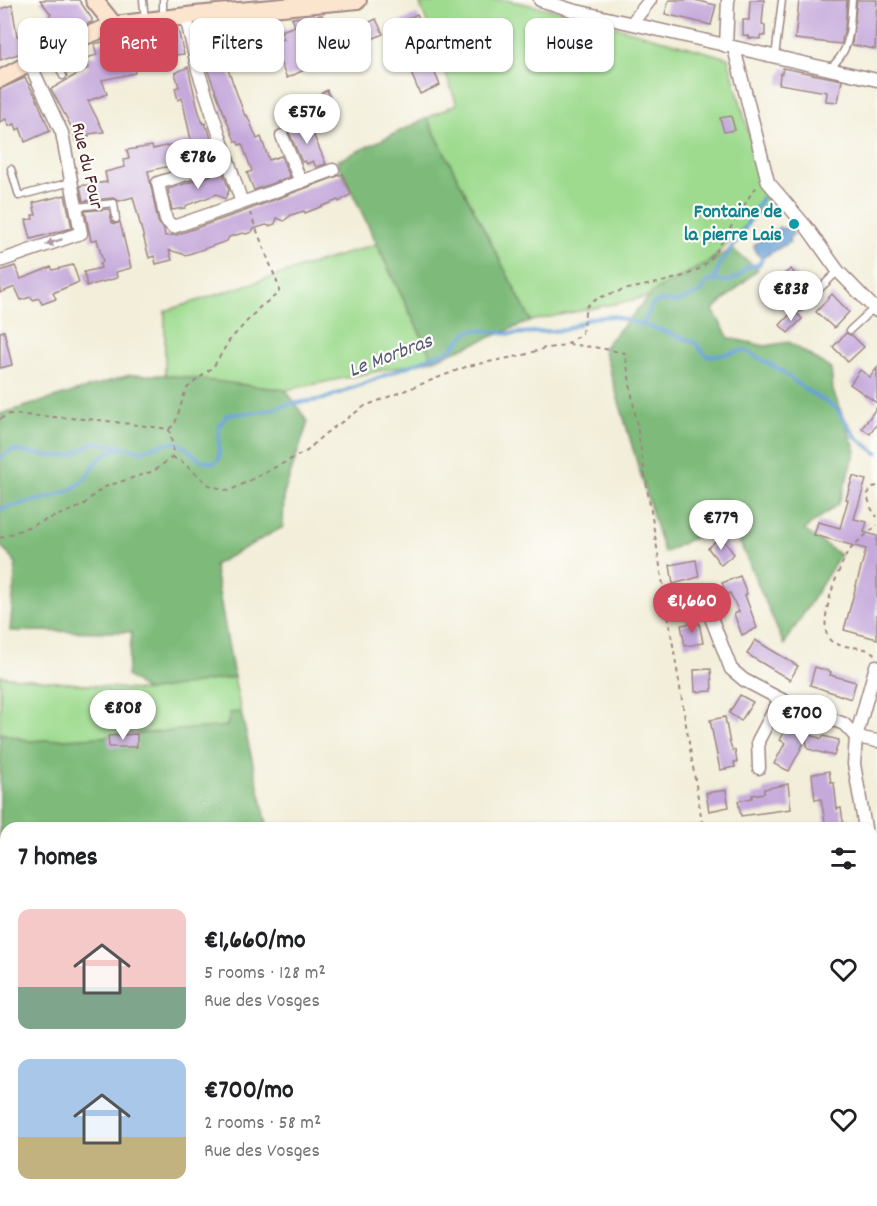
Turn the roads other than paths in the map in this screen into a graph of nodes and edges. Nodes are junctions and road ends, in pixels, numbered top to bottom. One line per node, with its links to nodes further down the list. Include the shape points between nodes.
1 (94, 0): 11 (main road)
2 (143, 0): 12 (lane)
3 (163, 0): 13 (lane)
4 (358, 0): 10 (main road)
5 (540, 0): 15 (street)
6 (650, 0): 15 (street)
7 (728, 0): 16 (street)
8 (782, 0): 17 (lane)
9 (852, 0): 18 (lane, via 846,51)
10 (184, 16): 14 (main road); 26 (street)
11 (109, 18)
12 (145, 18)
13 (163, 18)
14 (170, 18)
15 (632, 23): 16 (street)
16 (730, 47): 17 (street); 35 (street, via 768,183)
17 (775, 57): 18 (street)
18 (830, 68): 24 (street)
19 (18, 70): 23 (main road)
20 (34, 72): 30 (street, Rue du Four, via 62,133)
21 (61, 72): 22 (lane)
22 (63, 76)
23 (0, 79)
24 (877, 80)
25 (282, 136): 29 (street)
26 (228, 160): 31 (street); 31 (street, via 158,183 166,220 173,227)
27 (11, 169): 30 (lane, via 19,196)
28 (333, 170): 29 (street)
29 (301, 182): 31 (street)
30 (71, 183): 32 (street, Rue du Four)
31 (244, 202)
32 (76, 207): 33 (lane, via 114,203); 34 (street, Rue du Four, one-way to 34, via 81,233)
33 (116, 219)
34 (0, 261)
35 (838, 271): 36 (lane); 37 (street)
36 (800, 308)
37 (876, 310): 38 (lane)
38 (850, 330)
39 (694, 598): 41 (street, via 710,615 731,669)
40 (876, 666): 42 (street)
41 (780, 699): 42 (street, via 844,724); 44 (street, via 758,741)
42 (856, 737): 43 (street); 45 (street, via 854,764)
43 (877, 741)
44 (759, 768)
45 (863, 822)

